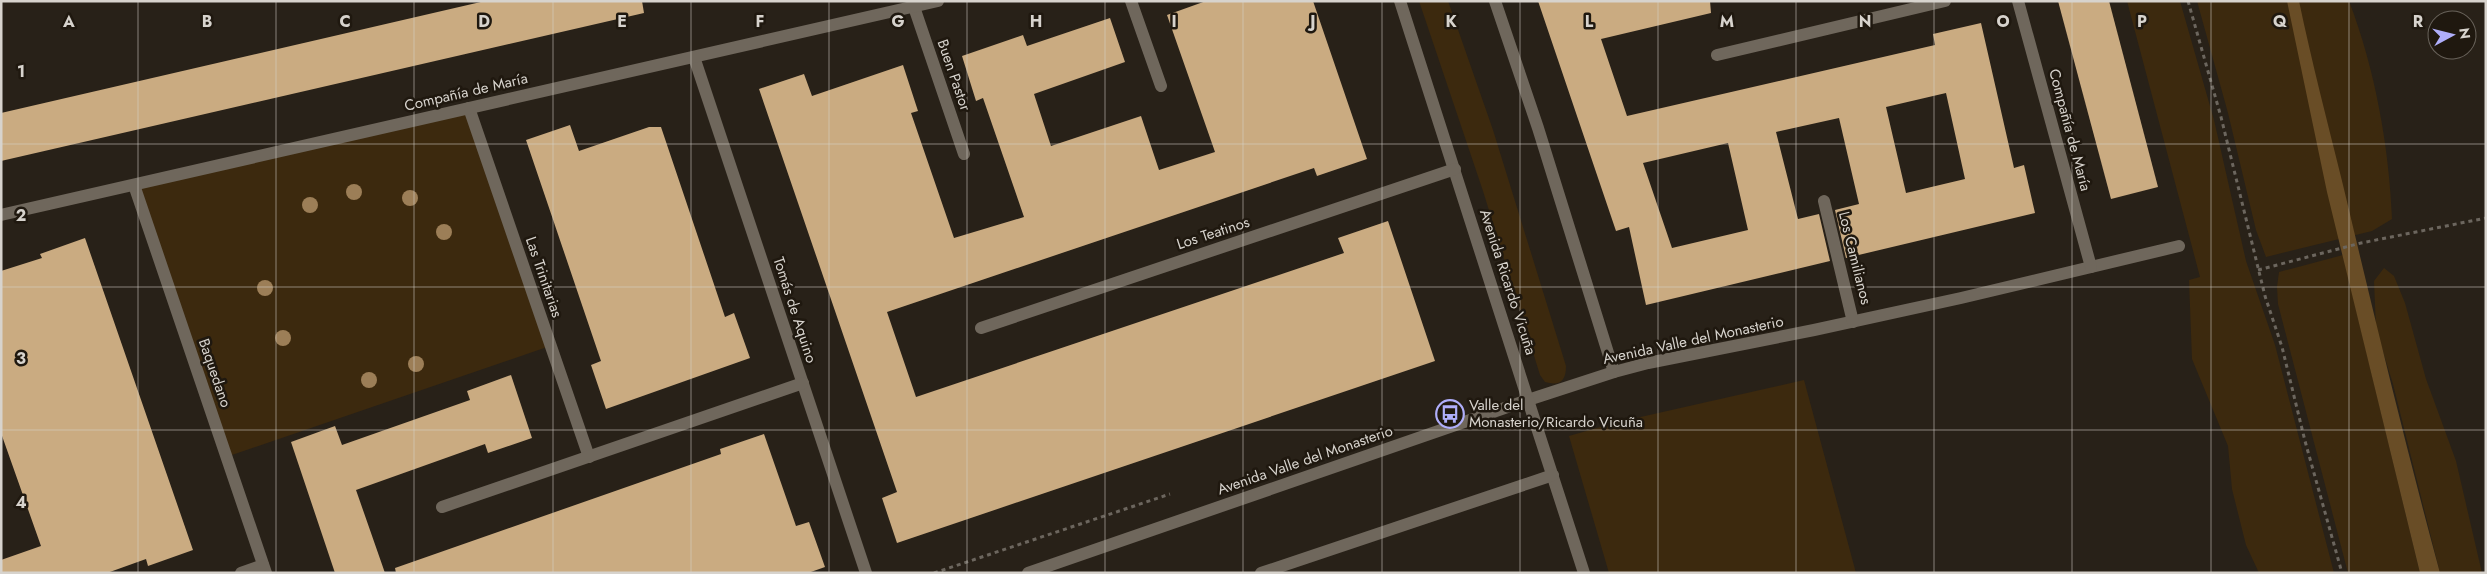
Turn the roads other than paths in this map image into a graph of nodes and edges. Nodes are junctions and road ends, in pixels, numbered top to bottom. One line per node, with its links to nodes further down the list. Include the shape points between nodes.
1 (938, 1): 7 (street, Compañía de María)
2 (1131, 1): 10 (street)
3 (1400, 1): 13 (street, Avenida Ricardo Vicuña)
4 (1495, 1): 21 (street)
5 (1945, 1): 8 (street)
6 (2018, 1): 18 (street, Compañía de María)
7 (914, 7): 9 (street, Compañía de María); 12 (street, Buen Pastor)
8 (1717, 55)
9 (694, 57): 11 (street, Compañía de María); 22 (street, Tomás de Aquino)
10 (1162, 86)
11 (468, 108): 14 (street, Compañía de María); 24 (street, Las Trinitarias)
12 (964, 154)
13 (1455, 169): 20 (street, Los Teatinos); 23 (street, Avenida Ricardo Vicuña)
14 (134, 185): 16 (street, Compañía de María); 27 (street, Baquedano)
15 (1824, 201): 19 (street, Los Camilianos)
16 (1, 215)
17 (2178, 246): 18 (street, Avenida Valle del Monasterio)
18 (2091, 267): 19 (street, Avenida Valle del Monasterio)
19 (1853, 322): 21 (street, Avenida Valle del Monasterio)
20 (981, 328)
21 (1614, 372): 23 (street, Avenida Valle del Monasterio)
22 (803, 383): 24 (street); 29 (street, Tomás de Aquino)
23 (1528, 400): 25 (street, Avenida Ricardo Vicuña); 30 (street, Avenida Valle del Monasterio)
24 (588, 457): 26 (street)
25 (1553, 475): 31 (street); 32 (street, Avenida Ricardo Vicuña)
26 (442, 507)
27 (264, 569): 28 (street)
28 (241, 573)
29 (866, 573)
30 (1028, 573)
31 (1261, 573)
32 (1584, 573)

